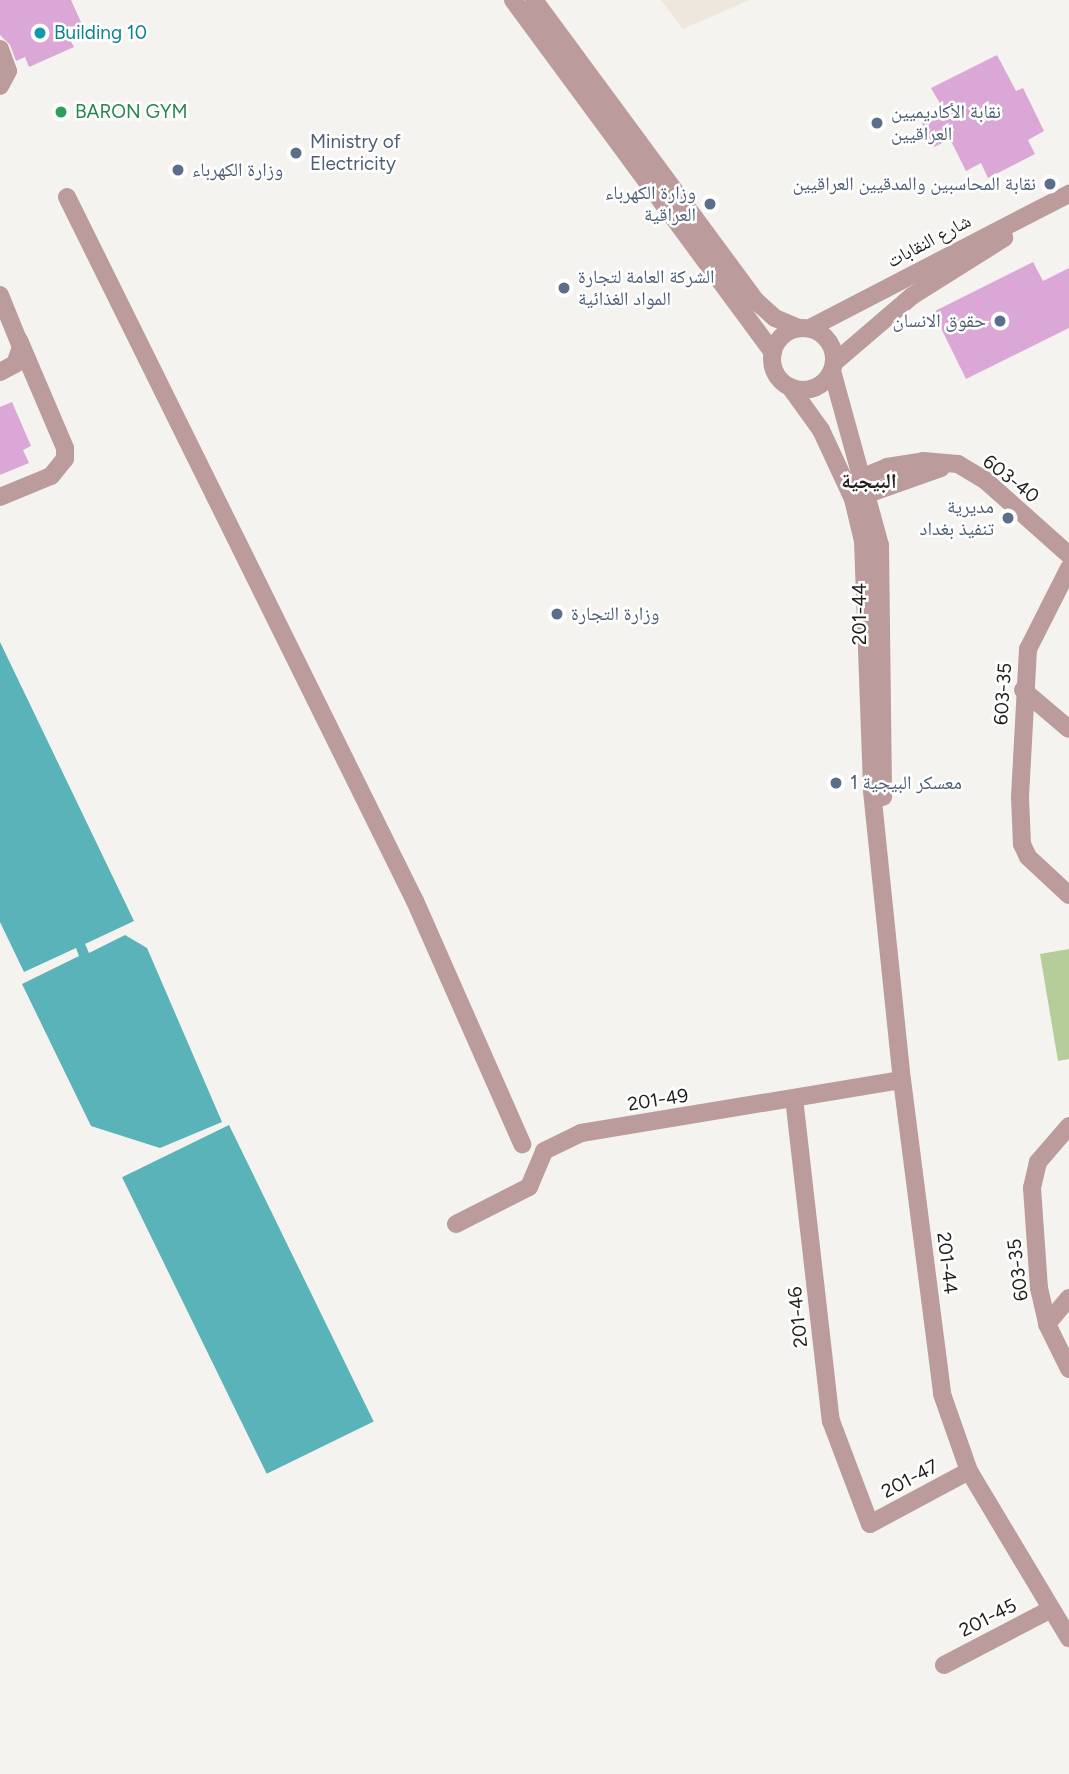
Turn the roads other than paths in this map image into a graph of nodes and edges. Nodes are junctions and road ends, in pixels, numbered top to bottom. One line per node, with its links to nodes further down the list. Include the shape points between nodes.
1 (513, 0): 5 (street)
2 (534, 0): 5 (street)
3 (0, 49): 4 (street, via 8,71)
4 (0, 86)
5 (586, 87): 10 (street, via 756,301); 12 (street)
6 (1069, 194): 10 (street, شارع النقابات)
7 (67, 197): 26 (street, via 415,901)
8 (1069, 203): 13 (street, شارع النقابات, via 989,246 912,296)
9 (0, 295): 11 (street)
10 (804, 328): 12 (street, via 782,337); 13 (street, via 827,338)
11 (19, 340): 14 (street, via 18,360); 17 (street, via 65,448 65,459 51,476)
12 (773, 353): 15 (street, via 775,371)
13 (833, 367): 15 (street, via 814,388); 16 (street, 201-44)
14 (0, 372)
15 (790, 387): 16 (street, 201-44)
16 (857, 489): 18 (street, 603-40, via 887,467 923,461 958,464 986,481); 23 (street, 201-44, via 880,545 882,863)
17 (0, 497)
18 (1069, 555)
19 (1069, 568): 20 (street, 603-35, via 1033,633)
20 (1023, 690): 21 (street); 22 (street, 603-35, via 1021,833 1028,857)
21 (1069, 729)
22 (1069, 895)
23 (902, 1080): 24 (street, 201-49); 31 (street, 201-44, via 942,1394)
24 (794, 1098): 27 (street, 201-49, via 581,1133 544,1151 529,1187); 32 (street, 201-46, via 831,1421)
25 (1069, 1126): 29 (street, 603-35, via 1038,1162 1032,1188 1039,1288)
26 (522, 1143)
27 (456, 1224)
28 (1069, 1298): 29 (street)
29 (1047, 1324): 30 (street, 603-35)
30 (1069, 1369)
31 (969, 1471): 32 (street, 201-47); 33 (street, 201-44)
32 (870, 1524)
33 (1051, 1609): 34 (street, 201-44); 35 (street, 201-45)
34 (1069, 1638)
35 (944, 1665)

